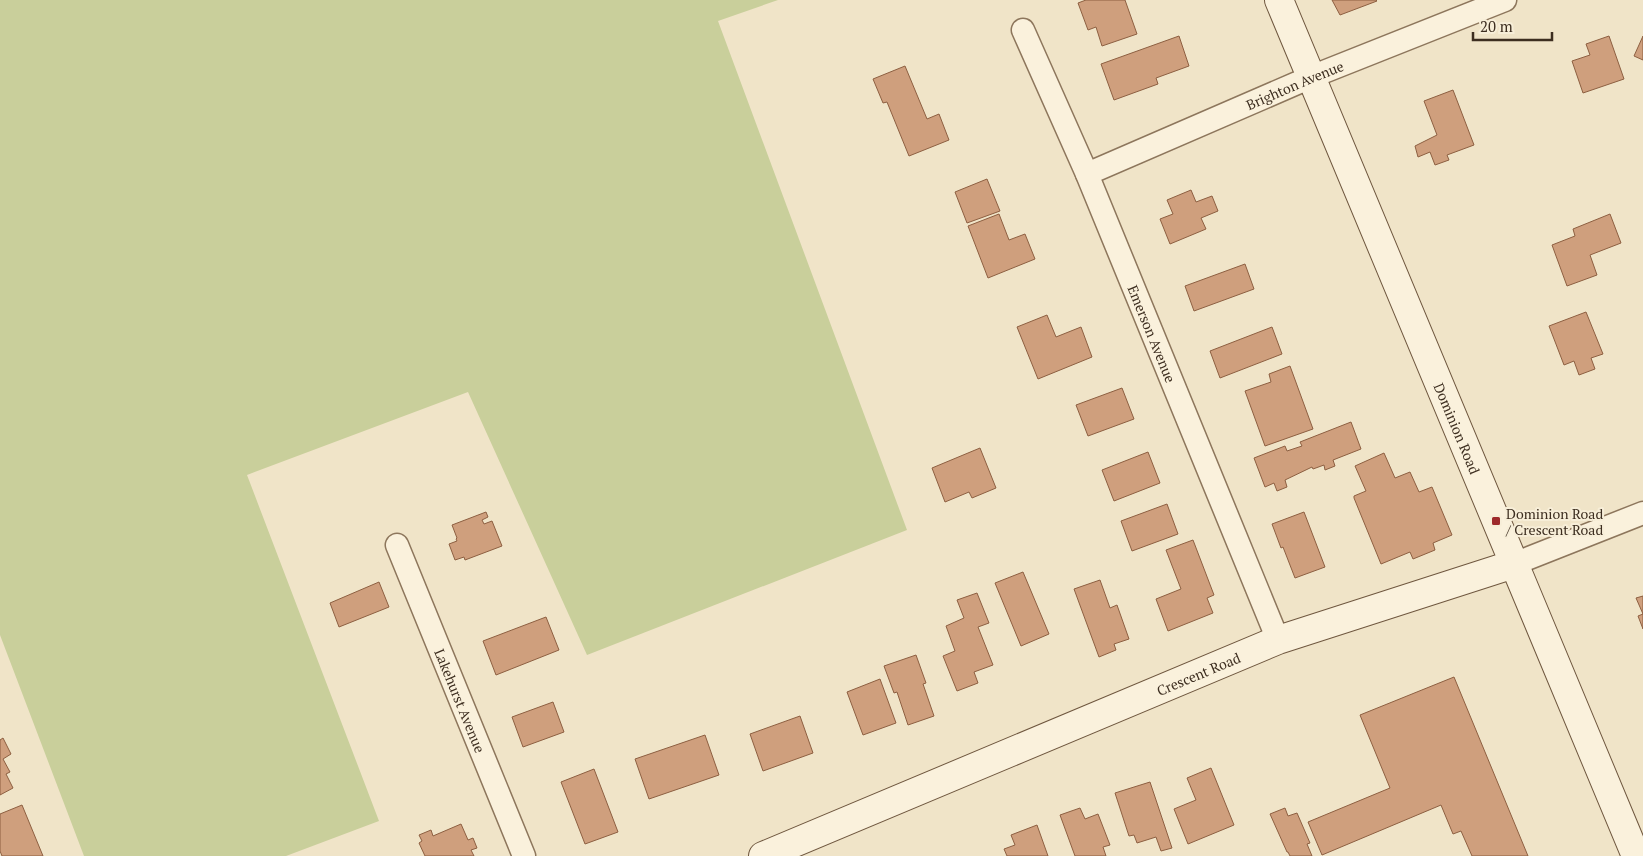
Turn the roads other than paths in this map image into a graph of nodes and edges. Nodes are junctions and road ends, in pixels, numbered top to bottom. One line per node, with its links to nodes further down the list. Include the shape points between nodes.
1 (1279, 0): 4 (main road, Dominion Road)
2 (1505, 0): 4 (street, Brighton Avenue)
3 (1023, 30): 5 (street, Emerson Avenue)
4 (1311, 77): 5 (street, Brighton Avenue); 8 (main road, Dominion Road)
5 (1087, 174): 9 (street, Emerson Avenue)
6 (1643, 512): 8 (street, Crescent Road)
7 (397, 545): 10 (street, Lakehurst Avenue)
8 (1514, 564): 9 (main road, Crescent Road); 12 (main road, Dominion Road)
9 (1278, 640): 11 (main road, Crescent Road)
10 (524, 856)
11 (763, 856)
12 (1636, 856)

